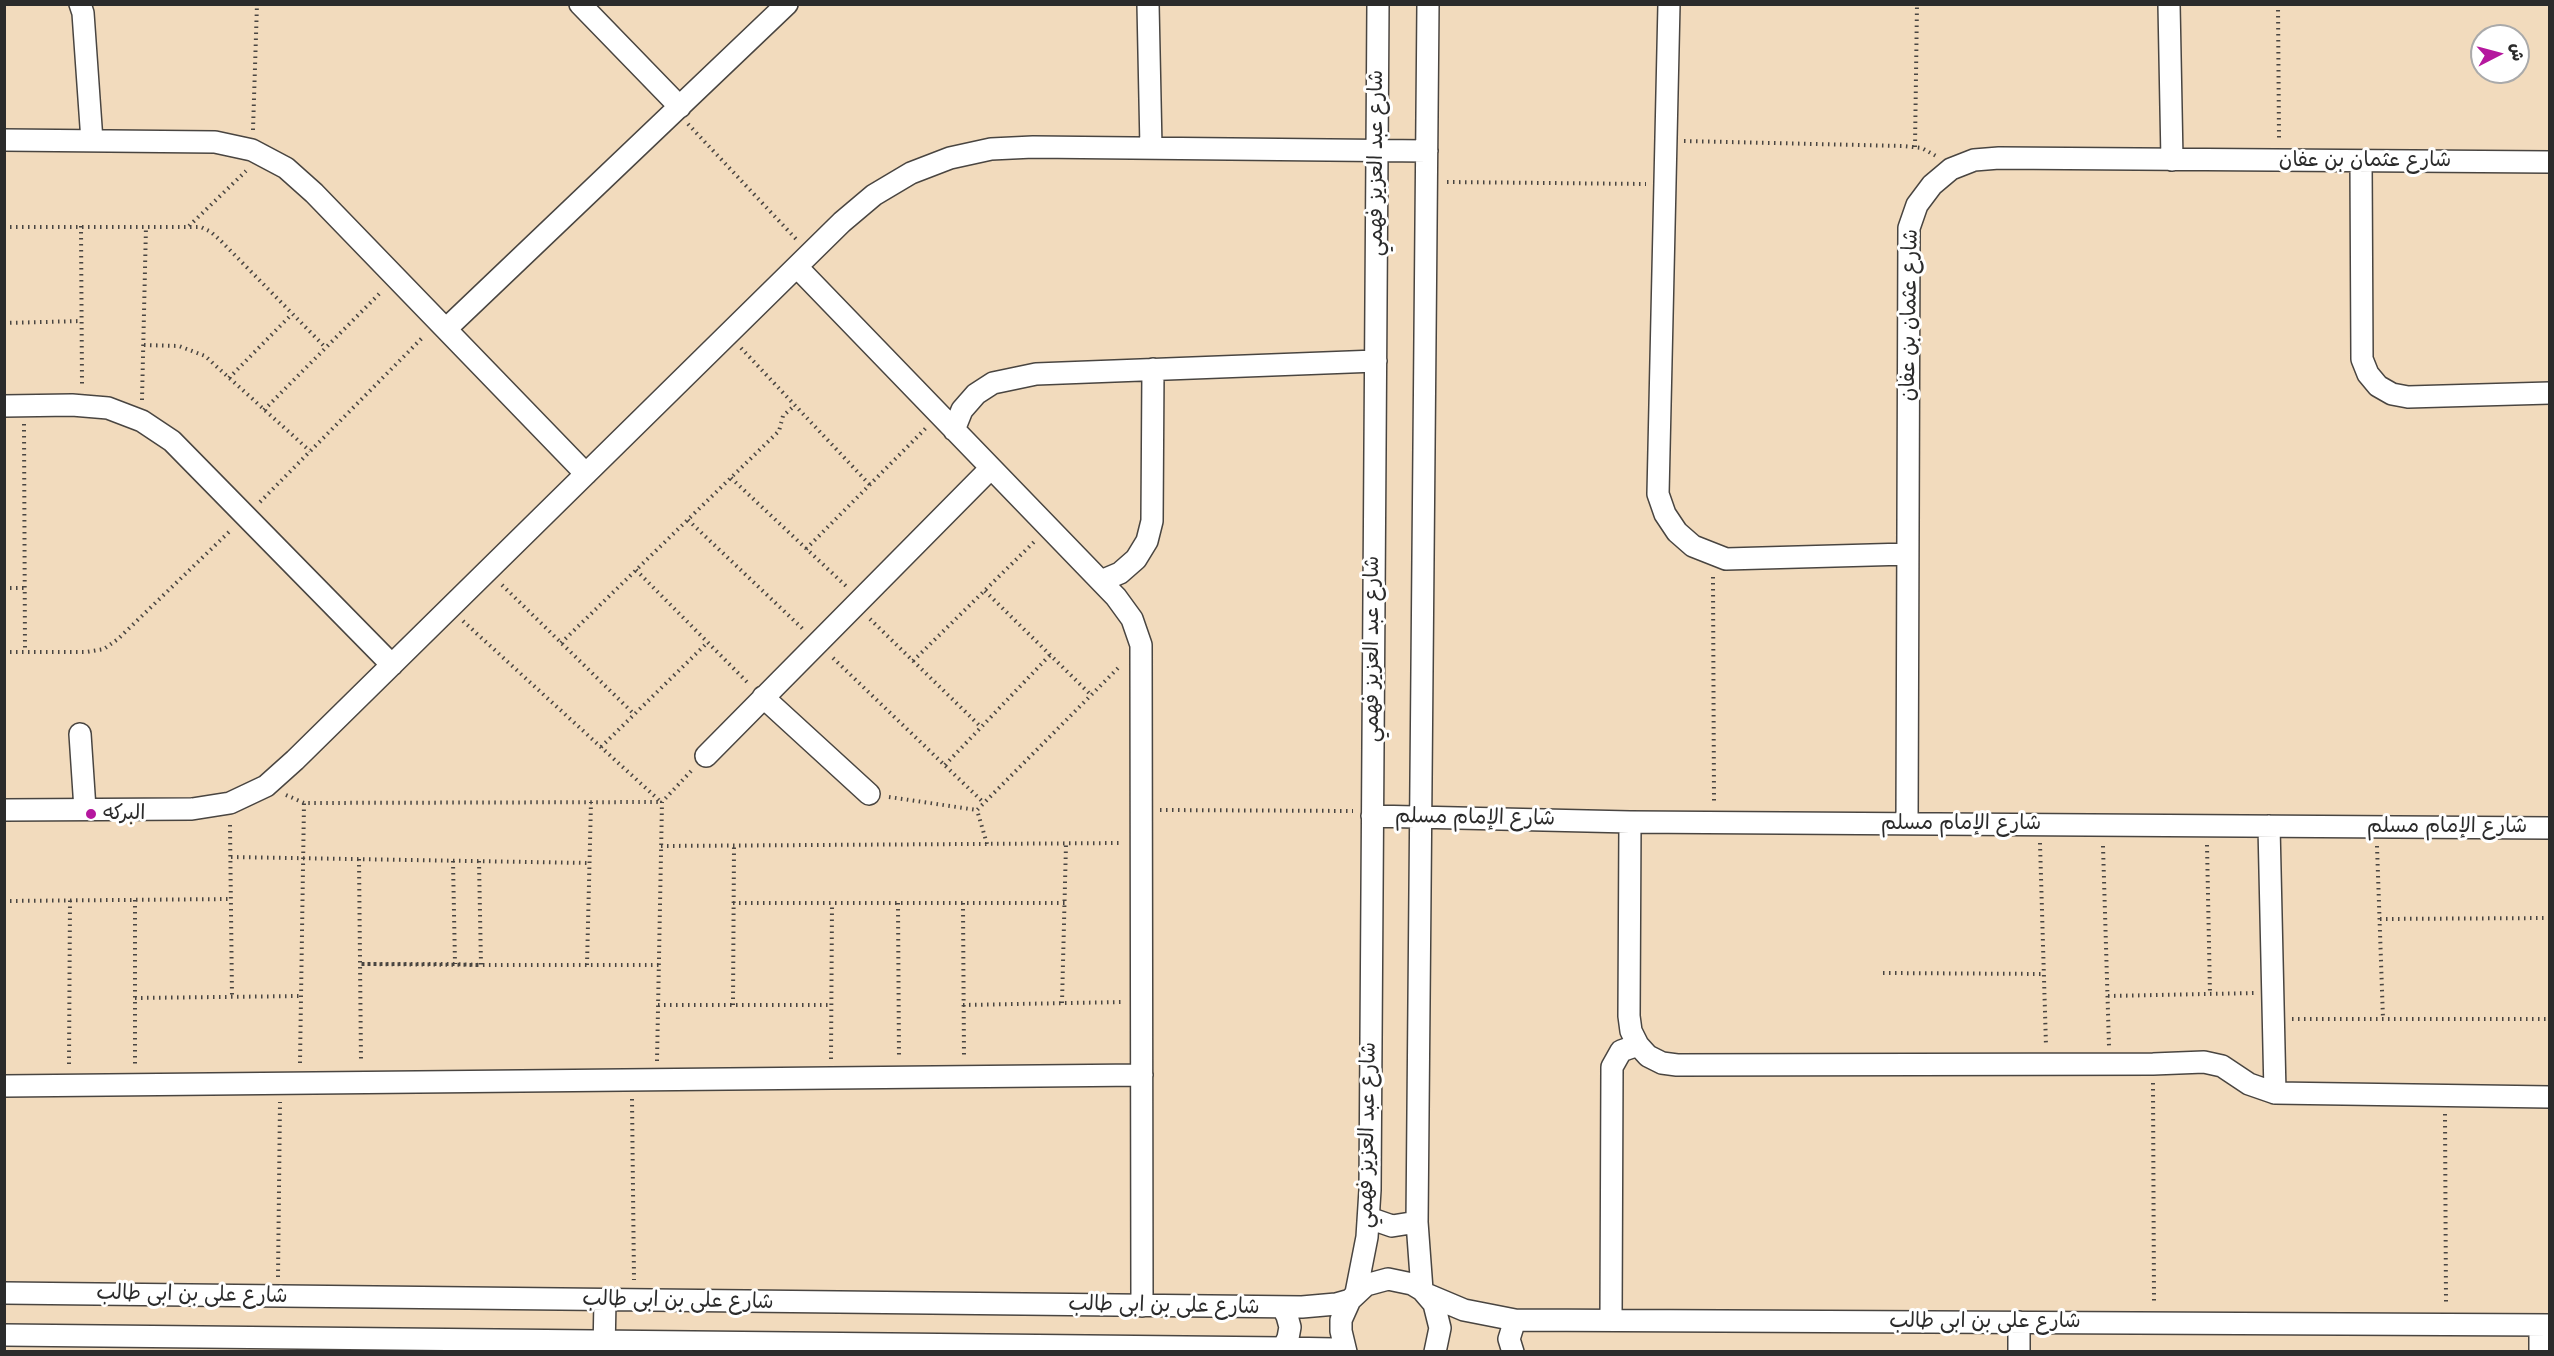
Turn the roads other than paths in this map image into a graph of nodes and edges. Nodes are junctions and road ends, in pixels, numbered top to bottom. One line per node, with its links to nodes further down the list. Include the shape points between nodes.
1 (80, 4): 11 (street)
2 (580, 4): 9 (street)
3 (787, 4): 9 (street)
4 (1148, 4): 12 (street)
5 (1378, 4): 13 (street, شارع عبد العزيز فهمي)
6 (1428, 4): 14 (street)
7 (1669, 4): 27 (street, via 1658,494 1665,514 1693,546 1726,559)
8 (2169, 4): 15 (street)
9 (678, 109): 19 (street)
10 (4, 140): 11 (street)
11 (92, 141): 19 (street, via 215,142 257,153 286,168)
12 (1151, 148): 13 (street); 18 (street, via 991,149 950,158 910,173 874,195)
13 (1377, 151): 14 (street); 20 (street, شارع عبد العزيز فهمي)
14 (1427, 152): 37 (street)
15 (2172, 160): 16 (street, شارع عثمان بن عفان); 27 (street, شارع عثمان بن عفان, via 1974,160 1951,170 1932,184 1922,198 1909,228)
16 (2361, 161): 17 (street, شارع عثمان بن عفان); 22 (street, via 2362,358 2368,374 2378,386 2408,397)
17 (2550, 162)
18 (803, 261): 24 (street); 26 (street)
19 (442, 325): 26 (street)
20 (1376, 361): 21 (street); 36 (street, شارع عبد العزيز فهمي)
21 (1152, 369): 24 (street, via 1046,373 993,383 962,410); 28 (street, via 1152,521 1147,541 1136,559)
22 (2550, 393)
23 (14, 406): 29 (street, via 108,408 142,421 172,441)
24 (954, 430): 25 (street)
25 (991, 468): 28 (street); 30 (street)
26 (586, 474): 29 (street)
27 (1907, 554): 39 (street, شارع عثمان بن عفان)
28 (1101, 582): 43 (street, via 1132,619 1141,645)
29 (392, 665): 35 (street, via 266,786 230,803 192,809)
30 (763, 697): 32 (street); 33 (street)
31 (80, 734): 35 (street)
32 (706, 756)
33 (869, 794)
34 (4, 810): 35 (street)
35 (85, 810)
36 (1372, 813): 37 (street, شارع الإمام مسلم); 47 (street, شارع عبد العزيز فهمي)
37 (1420, 817): 38 (street, شارع الإمام مسلم); 48 (street)
38 (1630, 822): 39 (street, شارع الإمام مسلم); 42 (street, via 1629,1016)
39 (1907, 824): 40 (street, شارع الإمام مسلم)
40 (2269, 826): 41 (street, شارع الإمام مسلم); 45 (street)
41 (2550, 828)
42 (1638, 1045): 45 (street, via 1655,1059 1677,1065 2204,1062 2222,1065 2249,1084); 56 (street, via 1621,1051 1612,1067)
43 (1142, 1075): 44 (street); 53 (street)
44 (4, 1086)
45 (2275, 1093): 46 (street)
46 (2550, 1097)
47 (1369, 1218): 48 (street, via 1392,1226); 51 (street, شارع عبد العزيز فهمي)
48 (1417, 1222): 49 (street)
49 (1424, 1292): 51 (street, شارع على بن ابى طالب, via 1401,1280 1388,1279 1376,1281); 55 (street, شارع على بن ابى طالب, via 1464,1310); 65 (street, via 1438,1316)
50 (4, 1293): 52 (street, شارع على بن ابى طالب)
51 (1353, 1296): 54 (street, شارع على بن ابى طالب, via 1321,1306); 64 (street, شارع عبد العزيز فهمي, via 1341,1320)
52 (605, 1300): 53 (street, شارع على بن ابى طالب); 61 (street)
53 (1142, 1306): 54 (street, شارع على بن ابى طالب)
54 (1282, 1307): 62 (street, via 1290,1327)
55 (1515, 1320): 56 (street, شارع على بن ابى طالب); 66 (street, via 1510,1332)
56 (1611, 1320): 57 (street, شارع على بن ابى طالب)
57 (2019, 1322): 58 (street, شارع على بن ابى طالب); 67 (street)
58 (2545, 1325): 68 (street)
59 (4, 1335): 60 (street, شارع على بن ابى طالب)
60 (156, 1344): 61 (street, شارع على بن ابى طالب)
61 (604, 1346): 63 (street, شارع على بن ابى طالب)
62 (1282, 1348): 63 (street, شارع على بن ابى طالب); 64 (street, شارع على بن ابى طالب)
63 (1138, 1349)
64 (1344, 1352)
65 (1435, 1352)
66 (1513, 1352)
67 (2019, 1352)
68 (2540, 1352)

